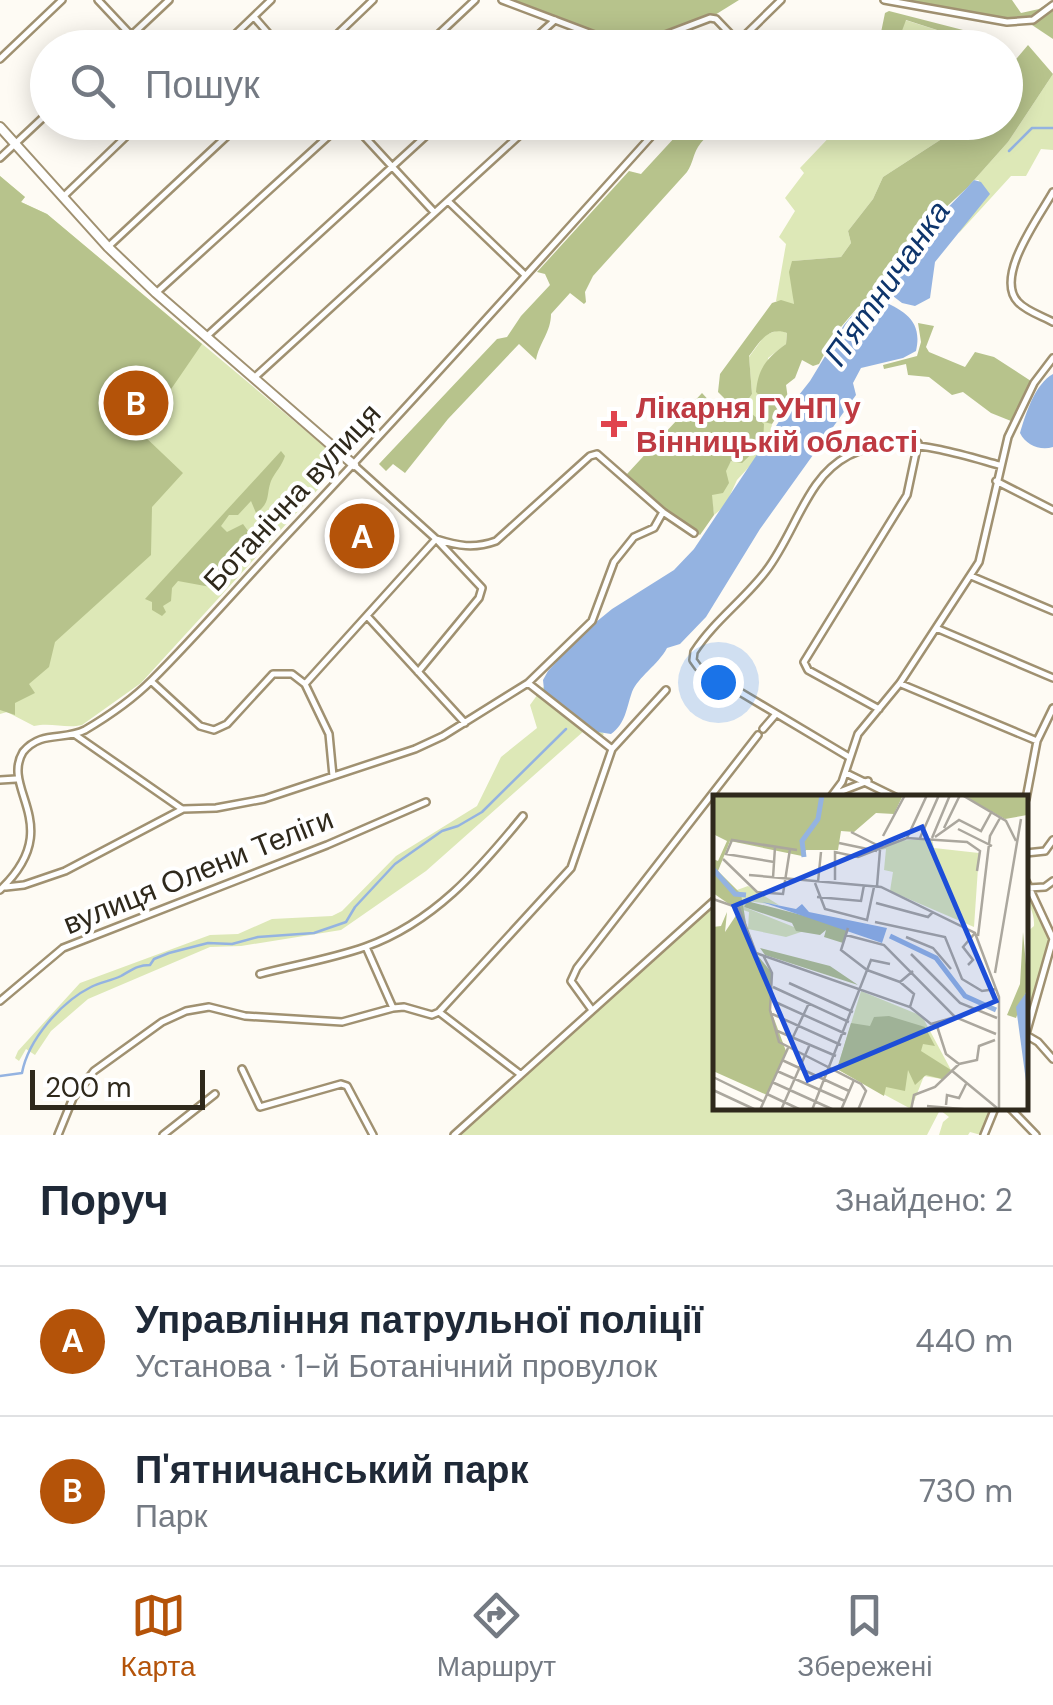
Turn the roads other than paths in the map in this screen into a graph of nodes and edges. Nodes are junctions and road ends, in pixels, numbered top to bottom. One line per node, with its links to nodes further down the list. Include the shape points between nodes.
1 (62, 0): 13 (street)
2 (98, 0): 14 (street)
3 (169, 0): 15 (street)
4 (271, 0): 11 (street)
5 (373, 0): 18 (street)
6 (475, 0): 19 (street)
7 (502, 0): 12 (street)
8 (781, 0): 24 (street)
9 (884, 0): 10 (street, via 1026,22)
10 (1053, 5)
11 (254, 17): 16 (street); 17 (street)
12 (555, 20): 20 (street); 21 (street)
13 (31, 30)
14 (126, 30)
15 (138, 30)
16 (240, 30)
17 (265, 30)
18 (342, 30)
19 (443, 30)
20 (544, 30)
21 (582, 30)
22 (678, 30): 23 (street, via 710,18)
23 (724, 30)
24 (750, 30)
25 (30, 31): 26 (street)
26 (0, 60)
27 (0, 127): 36 (street)
28 (30, 129): 36 (street)
29 (123, 140): 40 (street)
30 (223, 140): 43 (street)
31 (327, 140): 45 (street)
32 (365, 140): 38 (street)
33 (421, 140): 38 (street)
34 (514, 140): 41 (street)
35 (648, 140): 44 (street, Ботанічна вулиця)
36 (15, 143): 37 (street); 40 (street)
37 (0, 158)
38 (392, 167): 42 (street); 47 (street)
39 (1053, 192): 46 (street, via 1009,285 1017,301)
40 (63, 196): 43 (street)
41 (448, 200): 42 (street); 44 (street)
42 (434, 213): 49 (street)
43 (108, 247): 45 (street)
44 (526, 275): 51 (street, Ботанічна вулиця)
45 (156, 293): 47 (street)
46 (1053, 322)
47 (206, 336): 49 (street)
48 (1053, 358): 52 (street, via 1033,386)
49 (254, 378): 51 (street)
50 (918, 443): 52 (street); 70 (street, via 907,495 804,662); 71 (street, via 852,452 830,467 768,569 702,640 693,660 698,667)
51 (354, 464): 57 (street); 64 (street, Ботанічна вулиця)
52 (999, 465): 53 (street)
53 (996, 481): 54 (street); 58 (street, via 984,548)
54 (1053, 510)
55 (663, 512): 56 (street); 57 (street, via 597,454 496,541 479,547); 65 (street, via 614,562 592,622)
56 (694, 533)
57 (436, 540): 60 (street); 62 (street, via 482,593)
58 (970, 576): 59 (street); 61 (street)
59 (1053, 611)
60 (368, 617): 62 (street); 67 (street)
61 (936, 628): 63 (street); 66 (street)
62 (418, 672): 72 (street)
63 (1053, 678)
64 (151, 681): 67 (street, via 200,726 214,730 273,674 292,674); 73 (street, Ботанічна вулиця)
65 (528, 683): 72 (street); 75 (street)
66 (900, 683): 70 (street); 74 (street)
67 (305, 684): 78 (street, via 329,734)
68 (666, 690): 75 (street)
69 (1053, 708): 74 (street)
70 (878, 709): 76 (street)
71 (776, 714): 76 (street); 100 (street, via 577,968 571,980)
72 (465, 723): 78 (street, via 415,749)
73 (74, 734): 79 (street, Ботанічна вулиця, via 32,743 19,758); 87 (street)
74 (1037, 740): 85 (street)
75 (612, 749): 101 (street, via 571,868)
76 (849, 757): 77 (street)
77 (846, 773): 81 (street); 82 (street)
78 (333, 776): 87 (street, via 264,799)
79 (16, 779): 80 (street); 94 (street, via 30,840)
80 (0, 780)
81 (868, 781): 83 (street); 84 (street)
82 (833, 795)
83 (834, 795)
84 (892, 795)
85 (1027, 795)
86 (426, 802): 98 (street, вулиця Олени Теліги, via 63,948)
87 (183, 810): 94 (street, via 65,872)
88 (523, 816): 96 (street, via 462,887)
89 (1053, 840): 90 (street, via 1045,851)
90 (1028, 854)
91 (1053, 881): 92 (street)
92 (1028, 884)
93 (1028, 886): 102 (street, via 1053,940)
94 (2, 888)
95 (713, 902): 100 (street)
96 (366, 947): 97 (street); 99 (street)
97 (260, 974)
98 (0, 1001)
99 (393, 1008): 101 (street); 110 (street, via 342,1022 209,1007 186,1011 94,1071 73,1098)
100 (592, 1010): 106 (street)
101 (440, 1012): 106 (street)
102 (1028, 1027)
103 (1028, 1035): 104 (street)
104 (1053, 1059)
105 (242, 1069): 112 (street, via 260,1107 347,1086)
106 (521, 1075): 113 (street)
107 (215, 1094): 111 (street)
108 (994, 1110): 114 (street)
109 (1012, 1110): 115 (street)
110 (58, 1135)
111 (162, 1135)
112 (373, 1135)
113 (454, 1135)
114 (984, 1135)
115 (1036, 1135)

